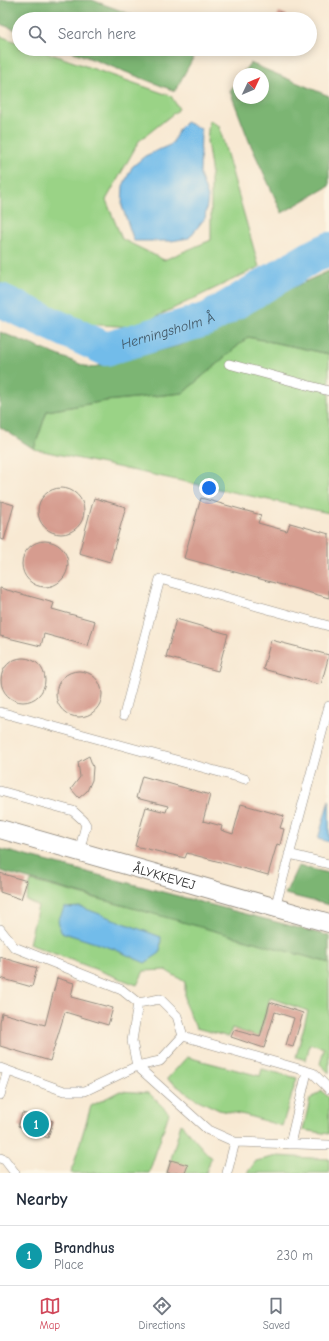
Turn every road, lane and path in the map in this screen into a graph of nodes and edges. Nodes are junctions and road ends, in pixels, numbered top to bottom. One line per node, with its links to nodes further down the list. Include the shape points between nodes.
1 (229, 364): 2 (lane)
2 (329, 391)
3 (329, 626): 6 (lane, via 160,579)
4 (329, 706): 11 (lane)
5 (0, 712): 7 (lane)
6 (124, 715)
7 (245, 779)
8 (0, 791): 10 (lane, via 73,811 86,825)
9 (0, 829): 10 (street, ÅLYKKEVEJ)
10 (79, 852): 13 (street, ÅLYKKEVEJ)
11 (289, 854): 12 (lane); 13 (lane)
12 (329, 864)
13 (275, 908): 14 (street, ÅLYKKEVEJ)
14 (329, 923)
15 (0, 929): 16 (lane, via 14,947 122,990)
16 (138, 1003): 17 (lane, via 160,999 177,1016); 18 (lane, via 132,1040)
17 (183, 1036): 18 (lane, via 160,1061); 20 (lane)
18 (136, 1066): 19 (lane, via 85,1091 64,1092); 23 (lane, via 208,1130)
19 (4, 1070): 22 (lane)
20 (308, 1072): 21 (lane, via 313,1073); 24 (lane)
21 (329, 1089)
22 (0, 1095)
23 (235, 1142): 24 (lane); 28 (lane)
24 (290, 1144): 25 (lane)
25 (329, 1145)
26 (0, 1158): 27 (lane, via 5,1160)
27 (15, 1173)
28 (227, 1173)

